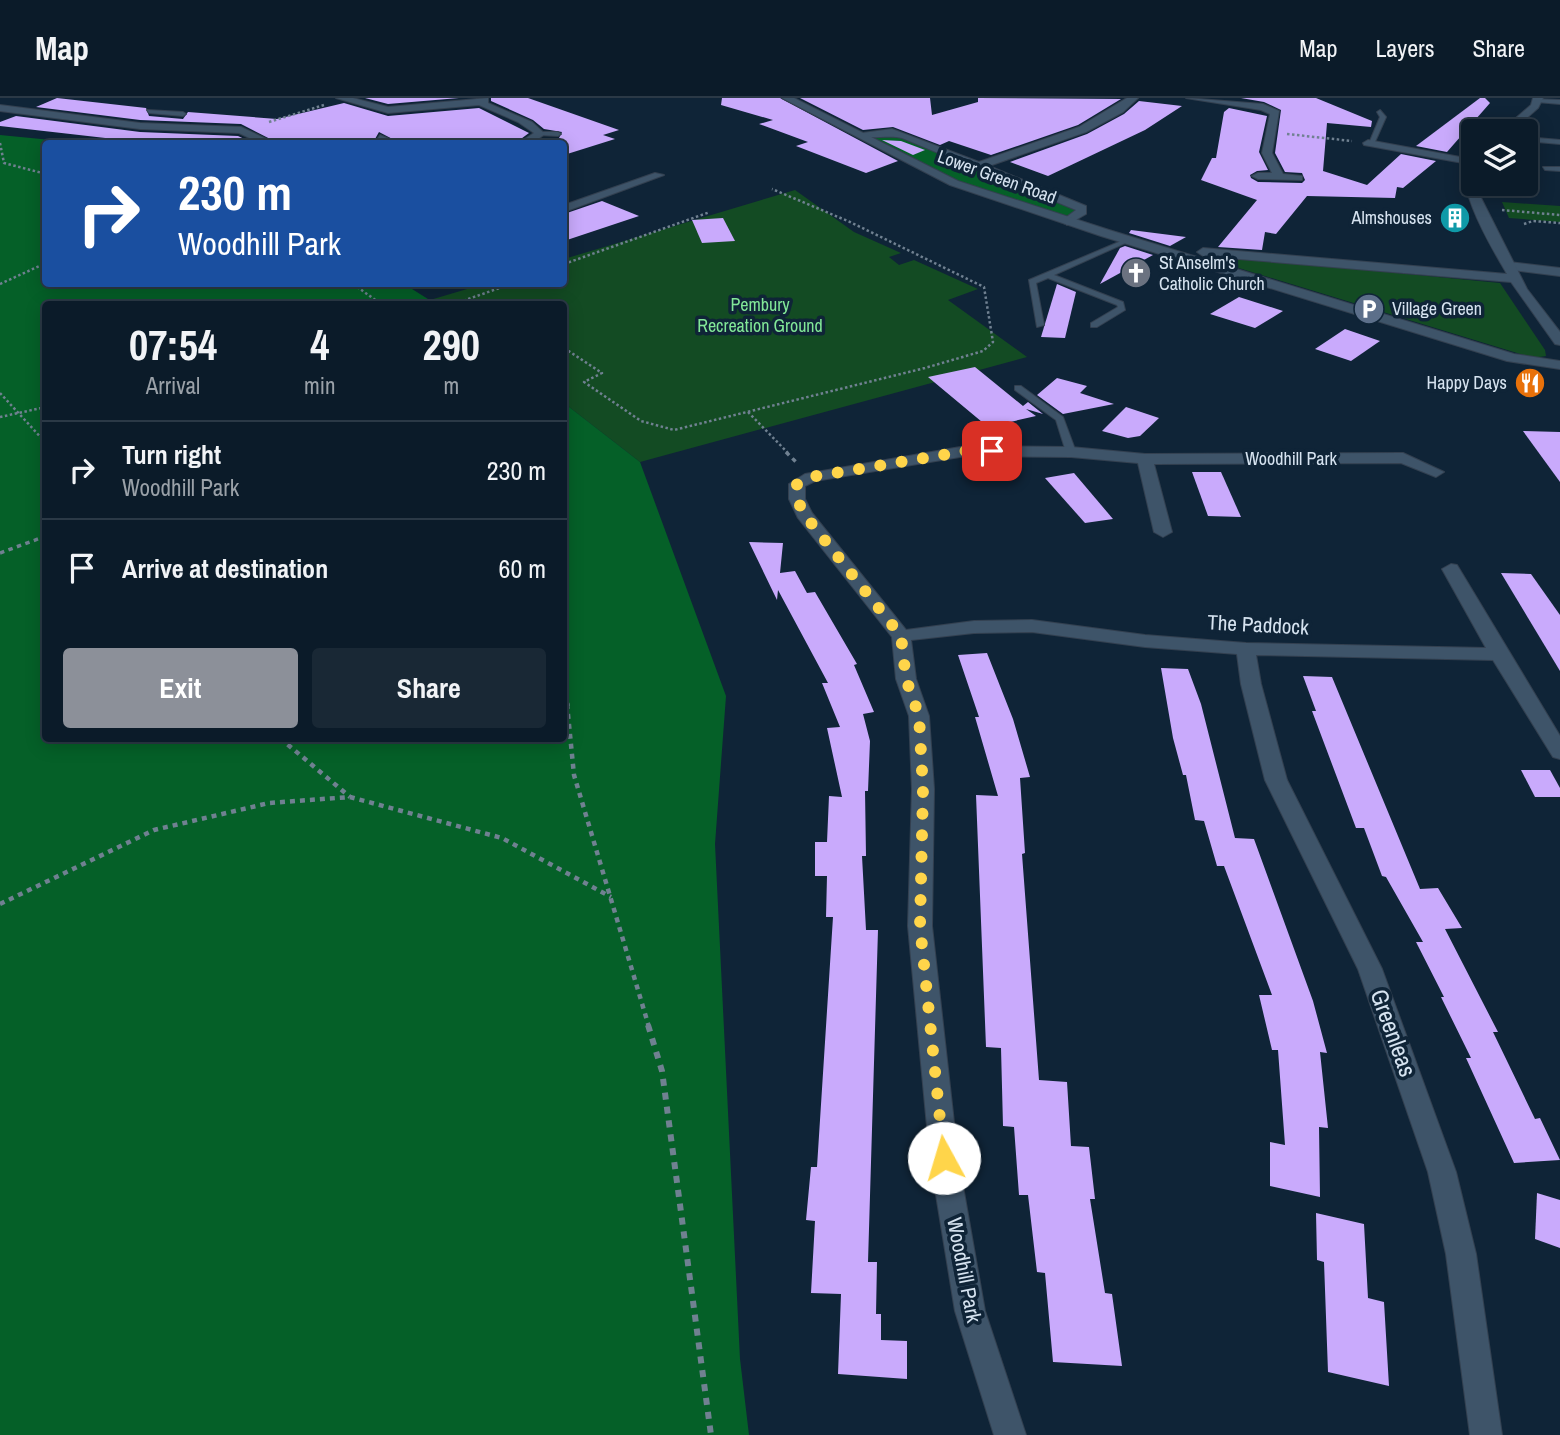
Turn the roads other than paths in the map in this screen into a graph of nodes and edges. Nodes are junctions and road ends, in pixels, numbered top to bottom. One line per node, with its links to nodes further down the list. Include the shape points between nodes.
1 (787, 98): 19 (street, Lower Green Road)
2 (1133, 98): 28 (street, via 1122,110 1096,123)
3 (1191, 98): 10 (street)
4 (344, 99): 6 (street, via 388,110)
5 (1538, 99): 7 (lane); 15 (street)
6 (483, 100): 17 (street, via 491,109 535,126)
7 (1560, 102)
8 (0, 108): 16 (street)
9 (1283, 108): 10 (street)
10 (1271, 110): 33 (street, via 1275,113 1267,153)
11 (149, 111): 12 (lane)
12 (166, 113): 14 (lane); 16 (lane)
13 (1380, 113): 26 (lane, via 1383,117)
14 (183, 114)
15 (1518, 119)
16 (140, 126): 21 (street, via 241,131)
17 (540, 134): 18 (lane); 23 (street)
18 (558, 134)
19 (860, 134): 28 (street, via 892,132); 37 (street, Lower Green Road, via 954,183)
20 (380, 137): 22 (lane)
21 (262, 140)
22 (387, 140)
23 (530, 140)
24 (1538, 140): 25 (lane)
25 (1560, 142)
26 (1368, 143): 27 (street)
27 (1461, 159)
28 (979, 166): 37 (street, via 1082,208)
29 (1545, 167): 30 (lane)
30 (1560, 169)
31 (659, 175): 36 (street)
32 (1258, 176): 33 (street)
33 (1279, 177): 34 (street)
34 (1298, 178)
35 (1476, 196): 41 (street)
36 (567, 208)
37 (1067, 221): 38 (street, Lower Green Road)
38 (1128, 240): 39 (street, Lower Green Road); 42 (lane)
39 (1166, 249): 41 (street, Lower Green Road); 46 (street, Lower Green Road, via 1512,358)
40 (1560, 272): 41 (street, Lower Green Road)
41 (1512, 273): 45 (street, via 1534,311)
42 (1047, 275): 43 (lane, via 1032,282); 44 (lane, via 1120,304 1118,314)
43 (1041, 325)
44 (1094, 325)
45 (1560, 341)
46 (1560, 365)
47 (1018, 388): 48 (lane, via 1060,419)
48 (1071, 452): 49 (street, Woodhill Park); 53 (street, Woodhill Park, via 966,451 811,477 797,484 804,514)
49 (1145, 459): 50 (street, Woodhill Park, via 1403,458); 51 (street)
50 (1436, 472)
51 (1163, 531)
52 (1451, 569): 55 (street)
53 (901, 636): 54 (street, The Paddock, via 1031,626); 57 (street, Woodhill Park, via 906,679 919,716 923,789 920,926 944,1158 970,1311)
54 (1246, 649): 55 (street, The Paddock); 58 (street, Greenleas, via 1276,780 1370,969 1441,1172 1461,1254)
55 (1499, 654): 56 (street)
56 (1560, 751)
57 (1010, 1435)
58 (1486, 1435)

